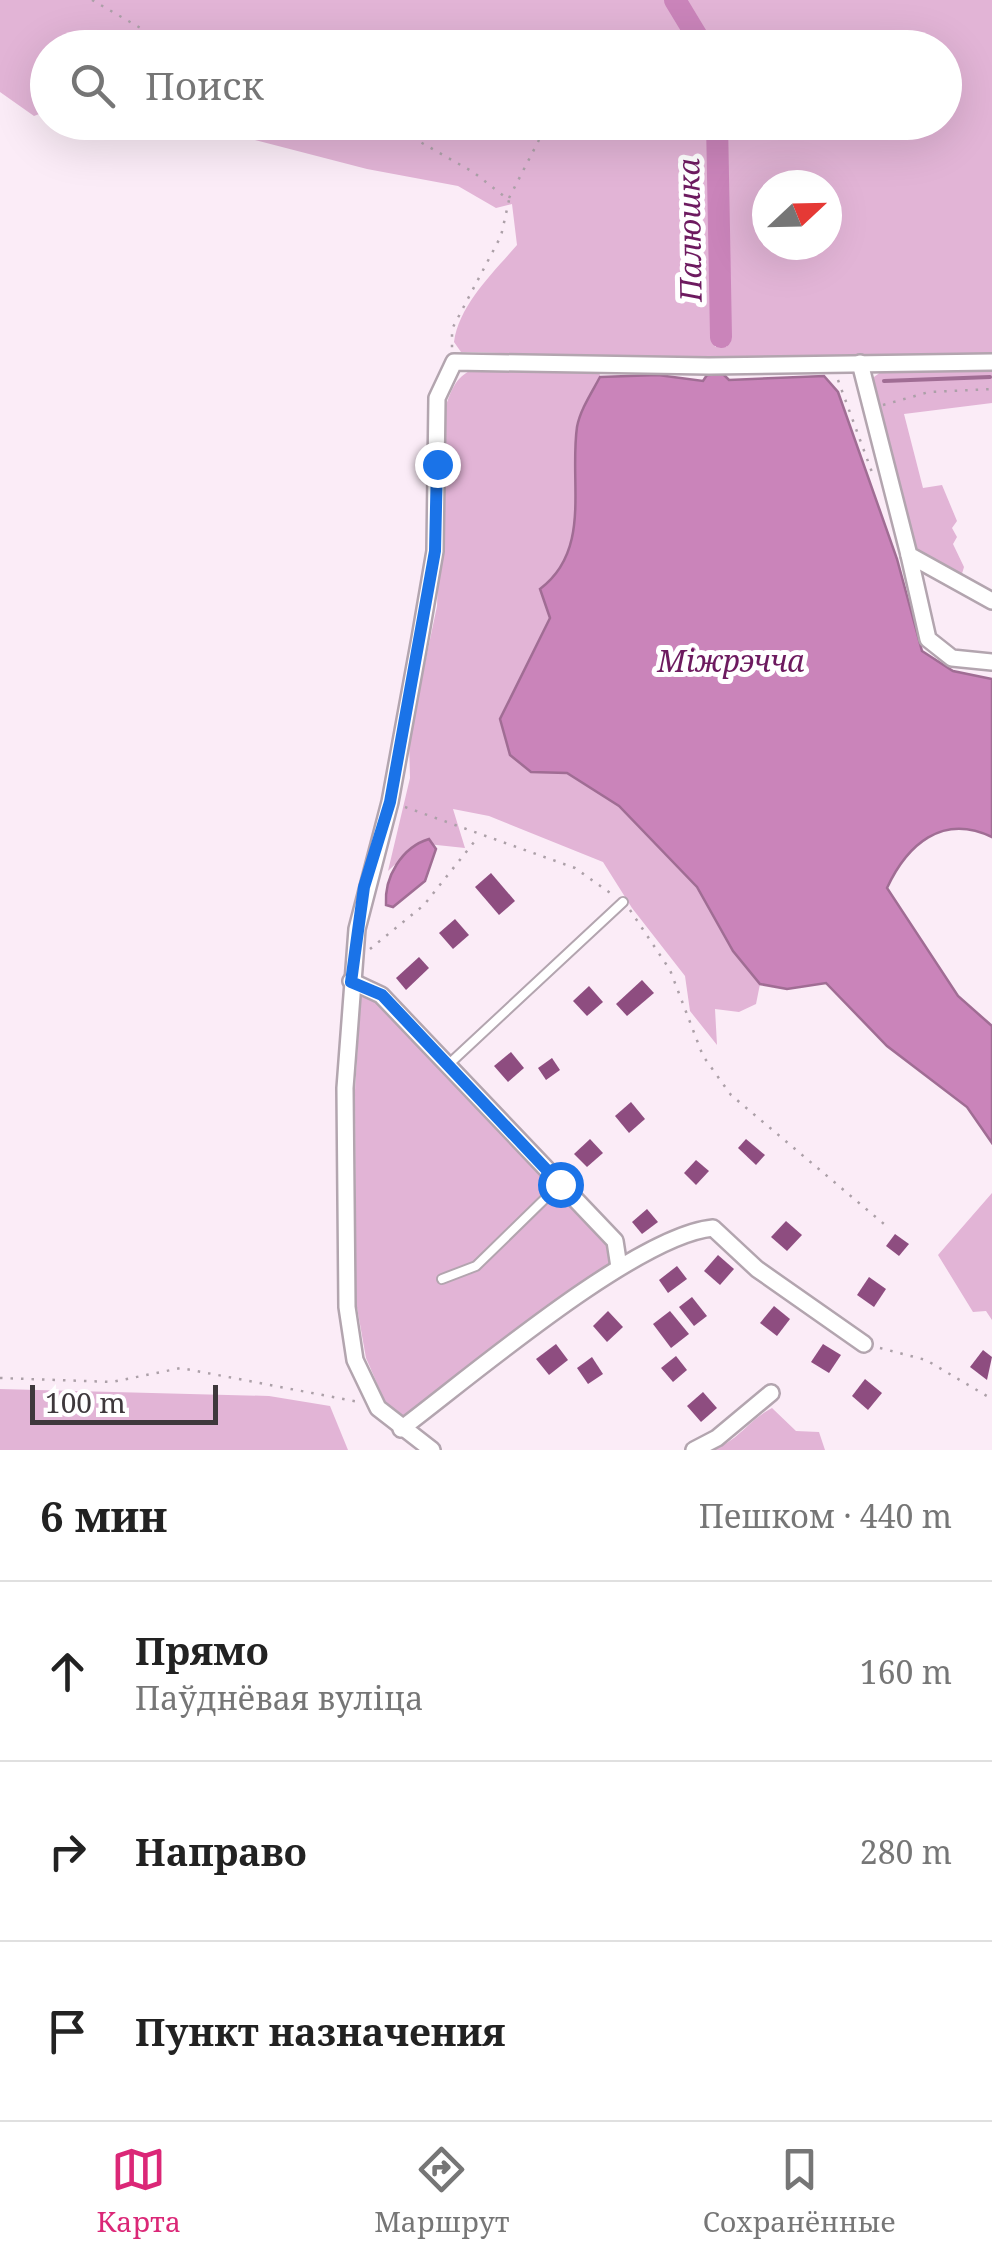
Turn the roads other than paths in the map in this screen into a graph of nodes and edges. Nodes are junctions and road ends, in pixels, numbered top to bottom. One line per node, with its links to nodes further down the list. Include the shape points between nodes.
1 (992, 362): 2 (street)
2 (860, 364): 3 (street); 7 (street, via 454,362 437,398 435,551 390,802 364,887)
3 (909, 555): 4 (street); 5 (street, via 928,639 952,658)
4 (992, 600)
5 (992, 662)
6 (624, 902): 8 (lane)
7 (351, 982): 8 (street, via 382,995); 14 (street, via 347,1307 355,1360 378,1408)
8 (449, 1064): 9 (street)
9 (560, 1184): 10 (street, via 615,1241); 11 (lane, via 476,1266)
10 (620, 1267): 12 (street, via 694,1230 712,1228 758,1270); 14 (street)
11 (442, 1279)
12 (864, 1344)
13 (771, 1393): 16 (street)
14 (401, 1429): 15 (street)
15 (432, 1450)
16 (694, 1450)

